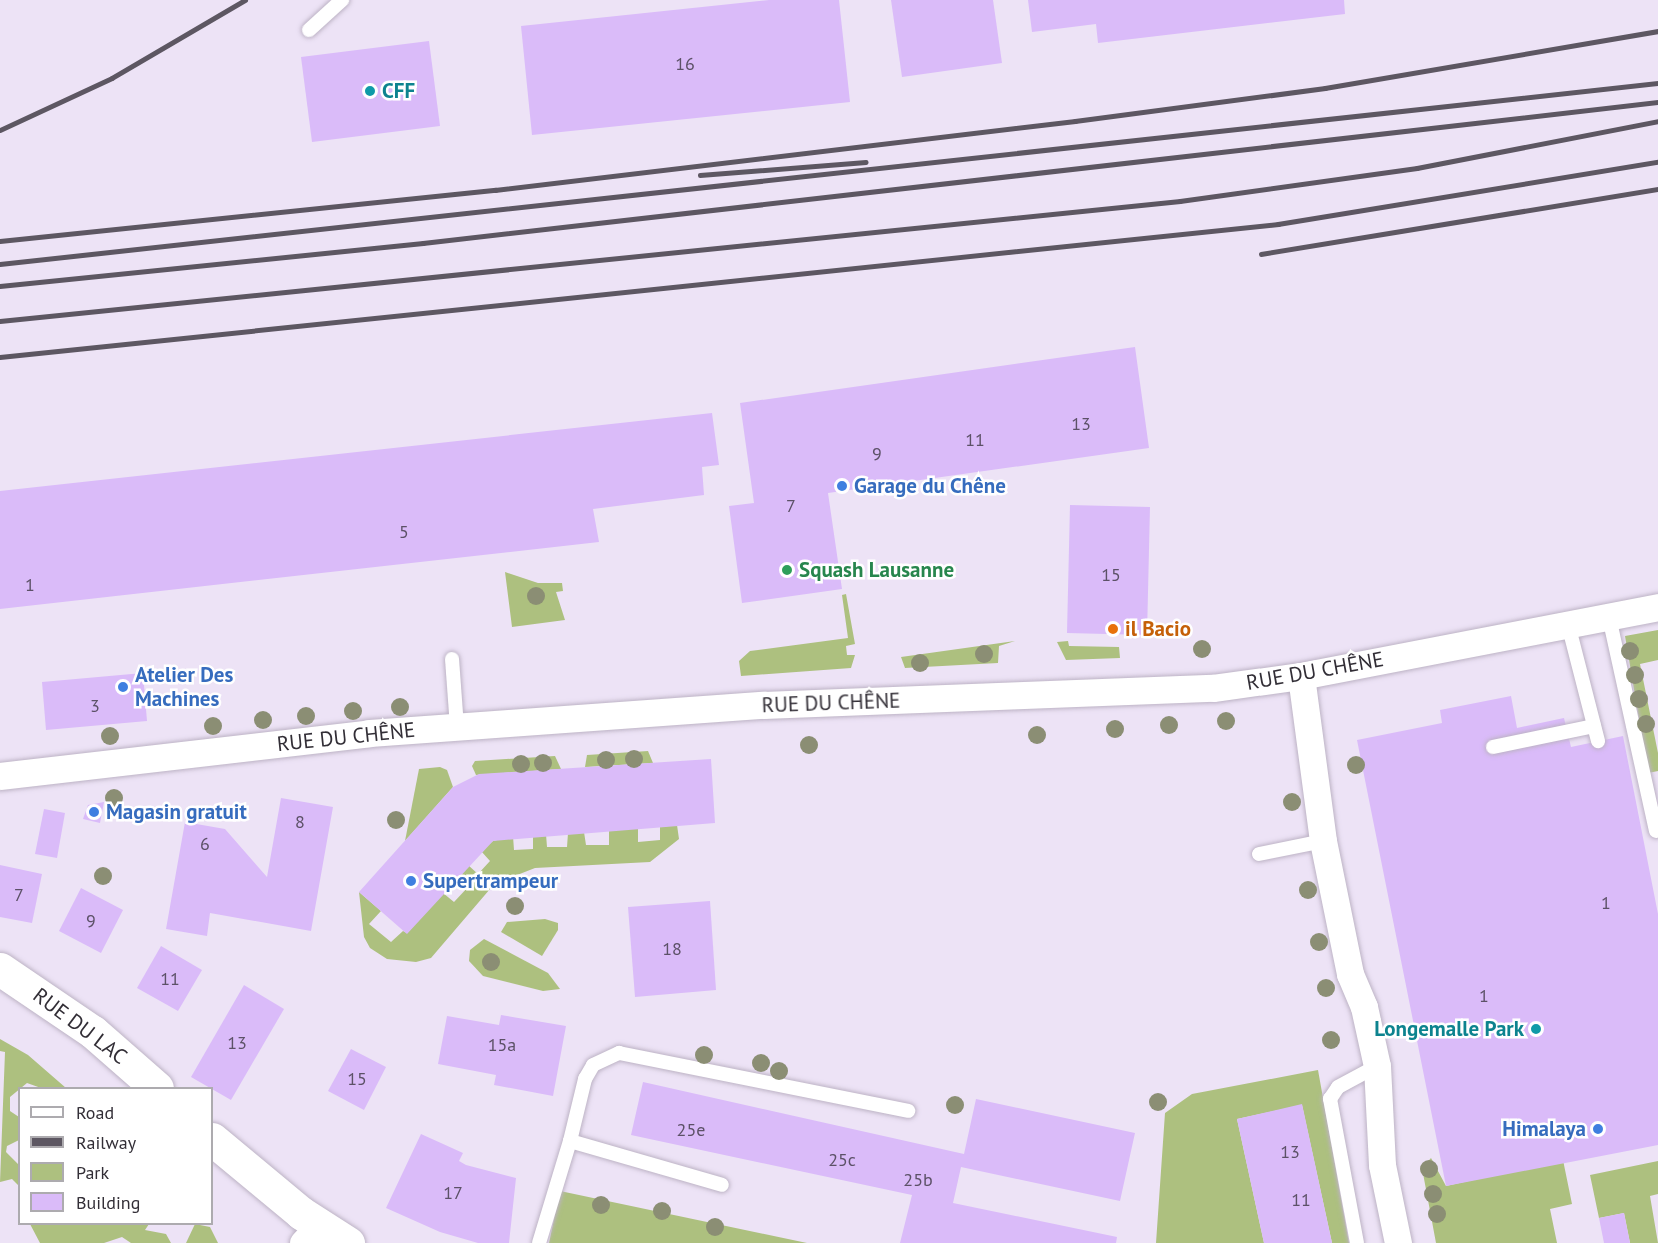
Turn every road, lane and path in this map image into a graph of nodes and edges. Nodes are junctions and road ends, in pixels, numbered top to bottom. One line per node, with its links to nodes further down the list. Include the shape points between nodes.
1 (342, 0): 2 (lane)
2 (309, 30)
3 (1658, 607): 4 (street, RUE DU CHÊNE)
4 (1609, 617): 5 (street, RUE DU CHÊNE); 13 (lane)
5 (1568, 624): 7 (street, RUE DU CHÊNE); 8 (lane)
6 (452, 659): 9 (lane)
7 (1301, 676): 9 (street, RUE DU CHÊNE, via 1213,688 763,705); 14 (street)
8 (1594, 726): 10 (lane); 11 (lane)
9 (457, 727): 12 (street, RUE DU CHÊNE)
10 (1598, 741)
11 (1493, 747)
12 (0, 776)
13 (1656, 831)
14 (1323, 841): 15 (lane); 17 (street, via 1350,974 1364,1007)
15 (1259, 854)
16 (0, 969): 18 (street, RUE DU LAC, via 93,1032)
17 (1377, 1066): 26 (lane, via 1338,1087 1330,1099); 27 (street, via 1382,1165)
18 (155, 1087)
19 (908, 1111): 21 (lane, via 620,1053 594,1065 585,1079)
20 (213, 1140): 23 (street)
21 (570, 1141): 22 (lane); 25 (lane)
22 (722, 1185)
23 (311, 1235): 24 (street)
24 (348, 1243)
25 (539, 1243)
26 (1358, 1243)
27 (1398, 1243)

